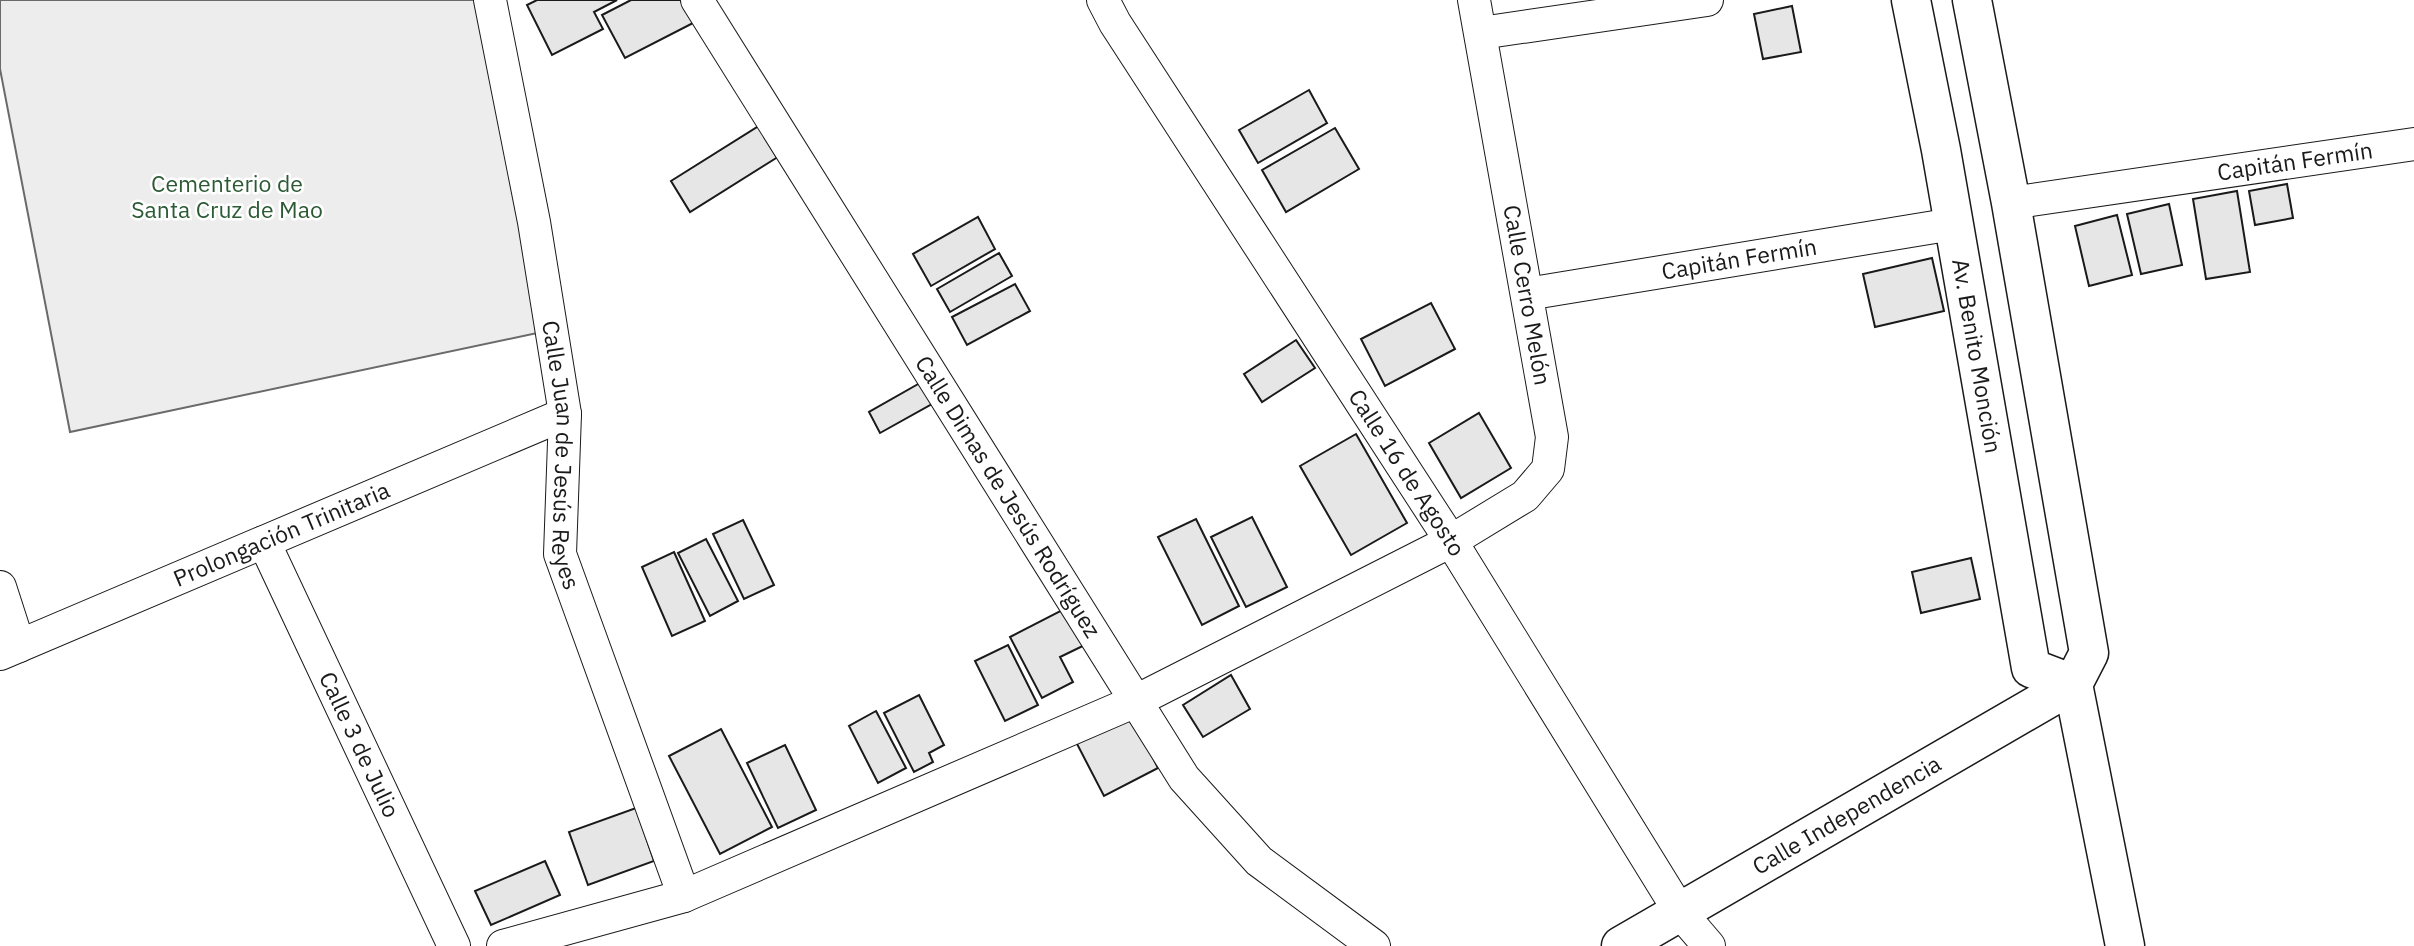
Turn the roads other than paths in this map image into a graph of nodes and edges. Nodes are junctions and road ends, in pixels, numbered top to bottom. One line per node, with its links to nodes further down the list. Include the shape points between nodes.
1 (491, 0): 13 (street, Calle Juan de Jesús Reyes)
2 (697, 0): 19 (street, Calle Dimas de Jesús Rodríguez)
3 (1103, 0): 14 (street, Calle 16 de Agosto)
4 (1474, 0): 8 (street, Calle Cerro Melón)
5 (1707, 0): 8 (street)
6 (1911, 0): 11 (main road, Av. Benito Monción)
7 (1972, 0): 10 (main road)
8 (1481, 33): 12 (street, Calle Cerro Melón)
9 (2414, 144): 10 (street, Capitán Fermín)
10 (2011, 203): 18 (main road, via 2089,653)
11 (1953, 224): 12 (street, Capitán Fermín); 18 (main road, Av. Benito Monción, via 2031,668)
12 (1527, 294): 14 (street, Calle Cerro Melón, via 1552,437 1548,469 1525,496)
13 (565, 414): 15 (street, Prolongación Trinitaria); 20 (street, Calle Juan de Jesús Reyes, via 559,554)
14 (1451, 541): 19 (street, Calle Cerro Melón); 21 (street, Calle 16 de Agosto)
15 (264, 542): 17 (street, Prolongación Trinitaria); 22 (street, Calle 3 de Julio)
16 (0, 587): 17 (street)
17 (9, 650)
18 (2073, 684): 21 (main road, Calle Independencia); 27 (main road)
19 (1136, 701): 20 (street, Calle Cerro Melón); 24 (street, Calle Dimas de Jesús Rodríguez, via 1184,778 1259,861)
20 (684, 896): 23 (street, Calle Cerro Melón)
21 (1680, 912): 25 (main road, Calle Independencia); 26 (street, Calle 16 de Agosto)
22 (454, 946)
23 (503, 946)
24 (1374, 946)
25 (1621, 946)
26 (1709, 946)
27 (2125, 946)

